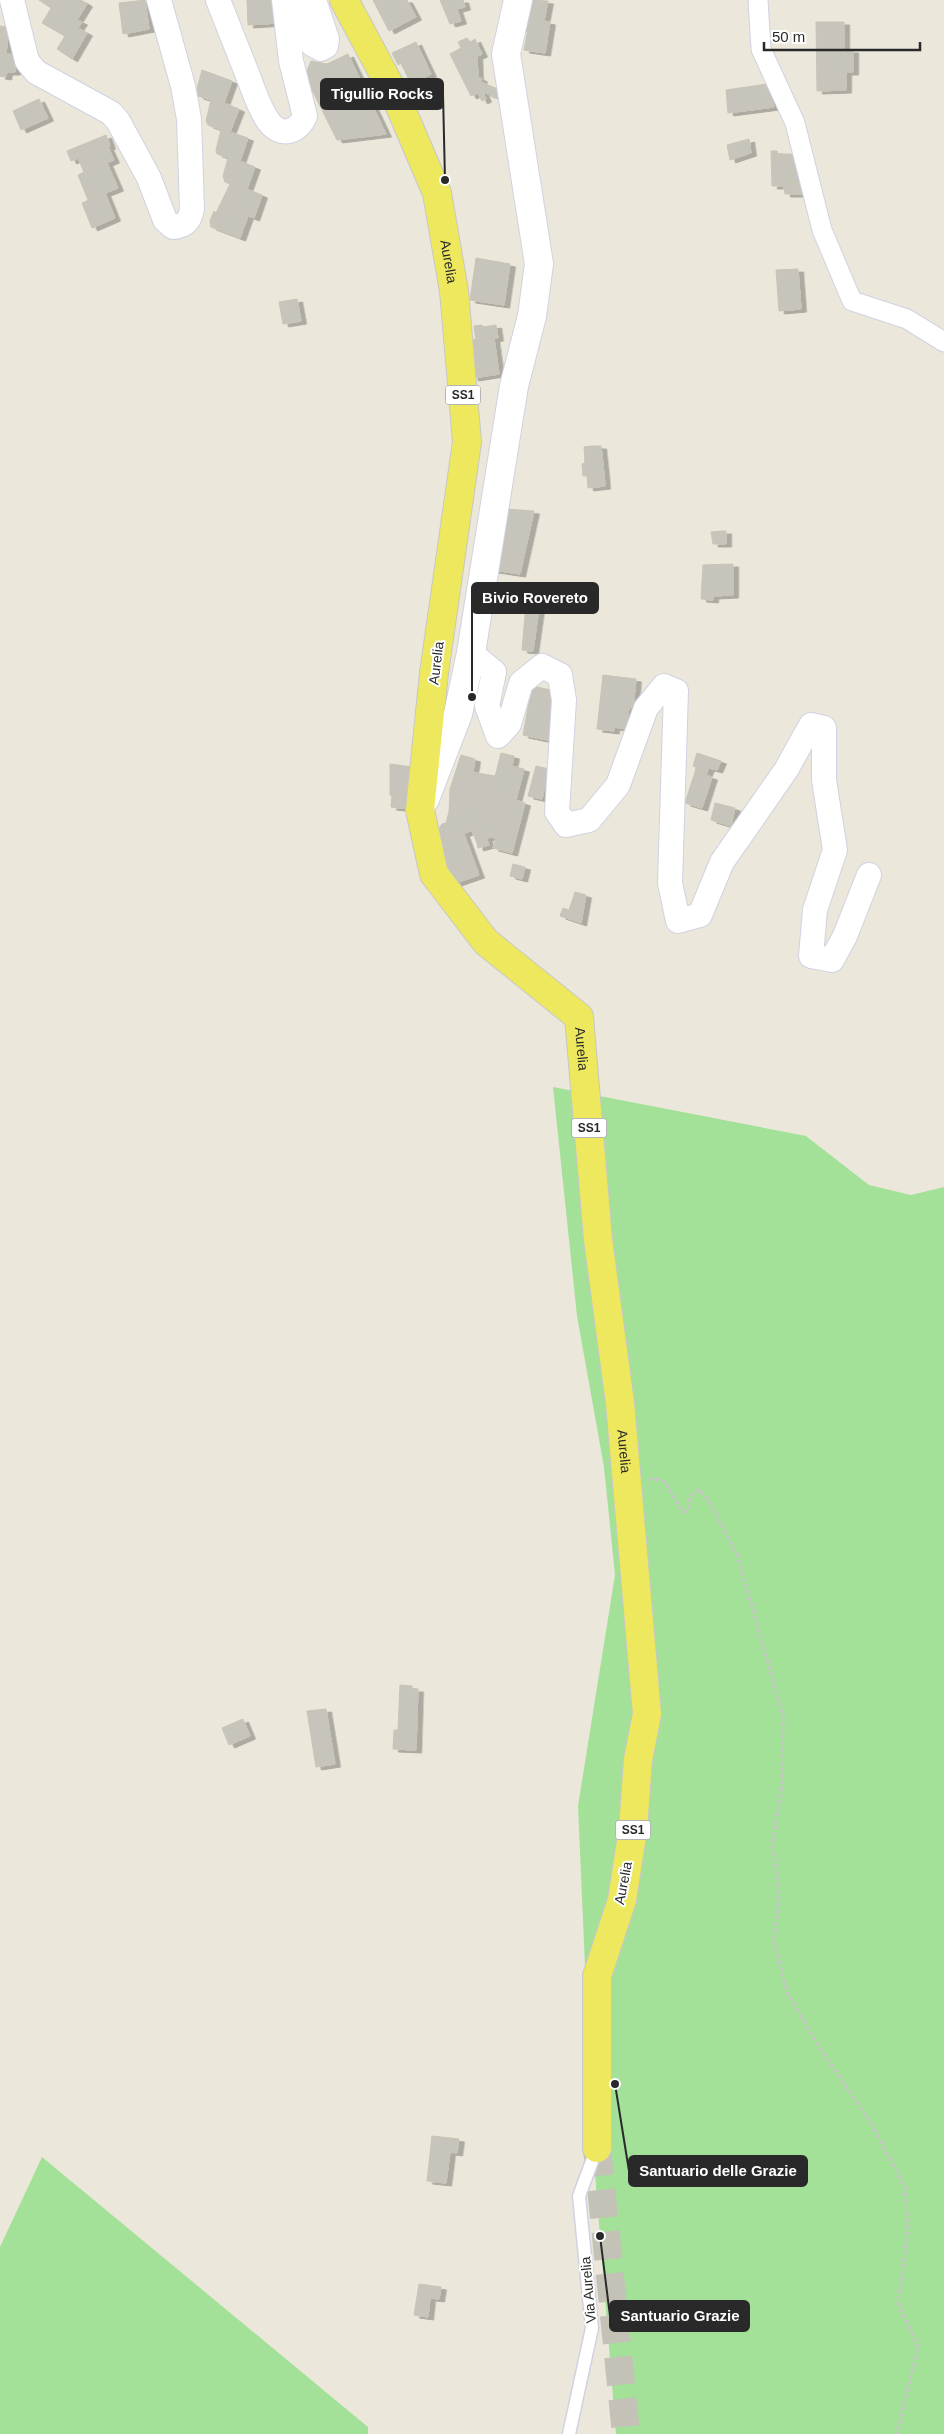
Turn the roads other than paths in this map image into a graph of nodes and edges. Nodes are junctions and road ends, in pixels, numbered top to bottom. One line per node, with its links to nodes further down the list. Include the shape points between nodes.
1 (12, 0): 2 (street, via 28,61 36,72 111,113 118,121 149,178 165,220 173,227 190,218 192,210 189,119)
2 (159, 0)
3 (218, 0): 4 (street, via 269,123 284,132 297,128 305,116 291,61)
4 (284, 0)
5 (298, 0): 6 (street, via 312,44 321,49 326,46 327,39)
6 (314, 0)
7 (344, 0): 12 (main road, Aurelia / SS1, via 396,97 437,193 454,291 467,442 434,673)
8 (518, 0): 11 (street, via 506,54 539,264 532,316 514,386)
9 (758, 0): 10 (street, via 761,50 795,123 822,230 852,301 907,319)
10 (944, 342)
11 (471, 653): 12 (street, via 458,714); 13 (street, via 494,672 487,706 498,736 509,724 521,683 542,666 560,675 564,700 557,812 566,825 589,820 618,785 646,708 664,686 676,691 670,883 678,921 700,915 722,862 786,770 811,725 824,728 824,780 836,850 815,910 811,956 832,960)
12 (420, 810): 14 (main road, Aurelia / SS1, via 434,874 486,942 579,1017 598,1239 620,1403 647,1714 638,1760 633,1829 622,1900 596,1976)
13 (869, 875)
14 (597, 2148): 15 (lane, Via Aurelia, via 579,2196 592,2328)
15 (569, 2434)

